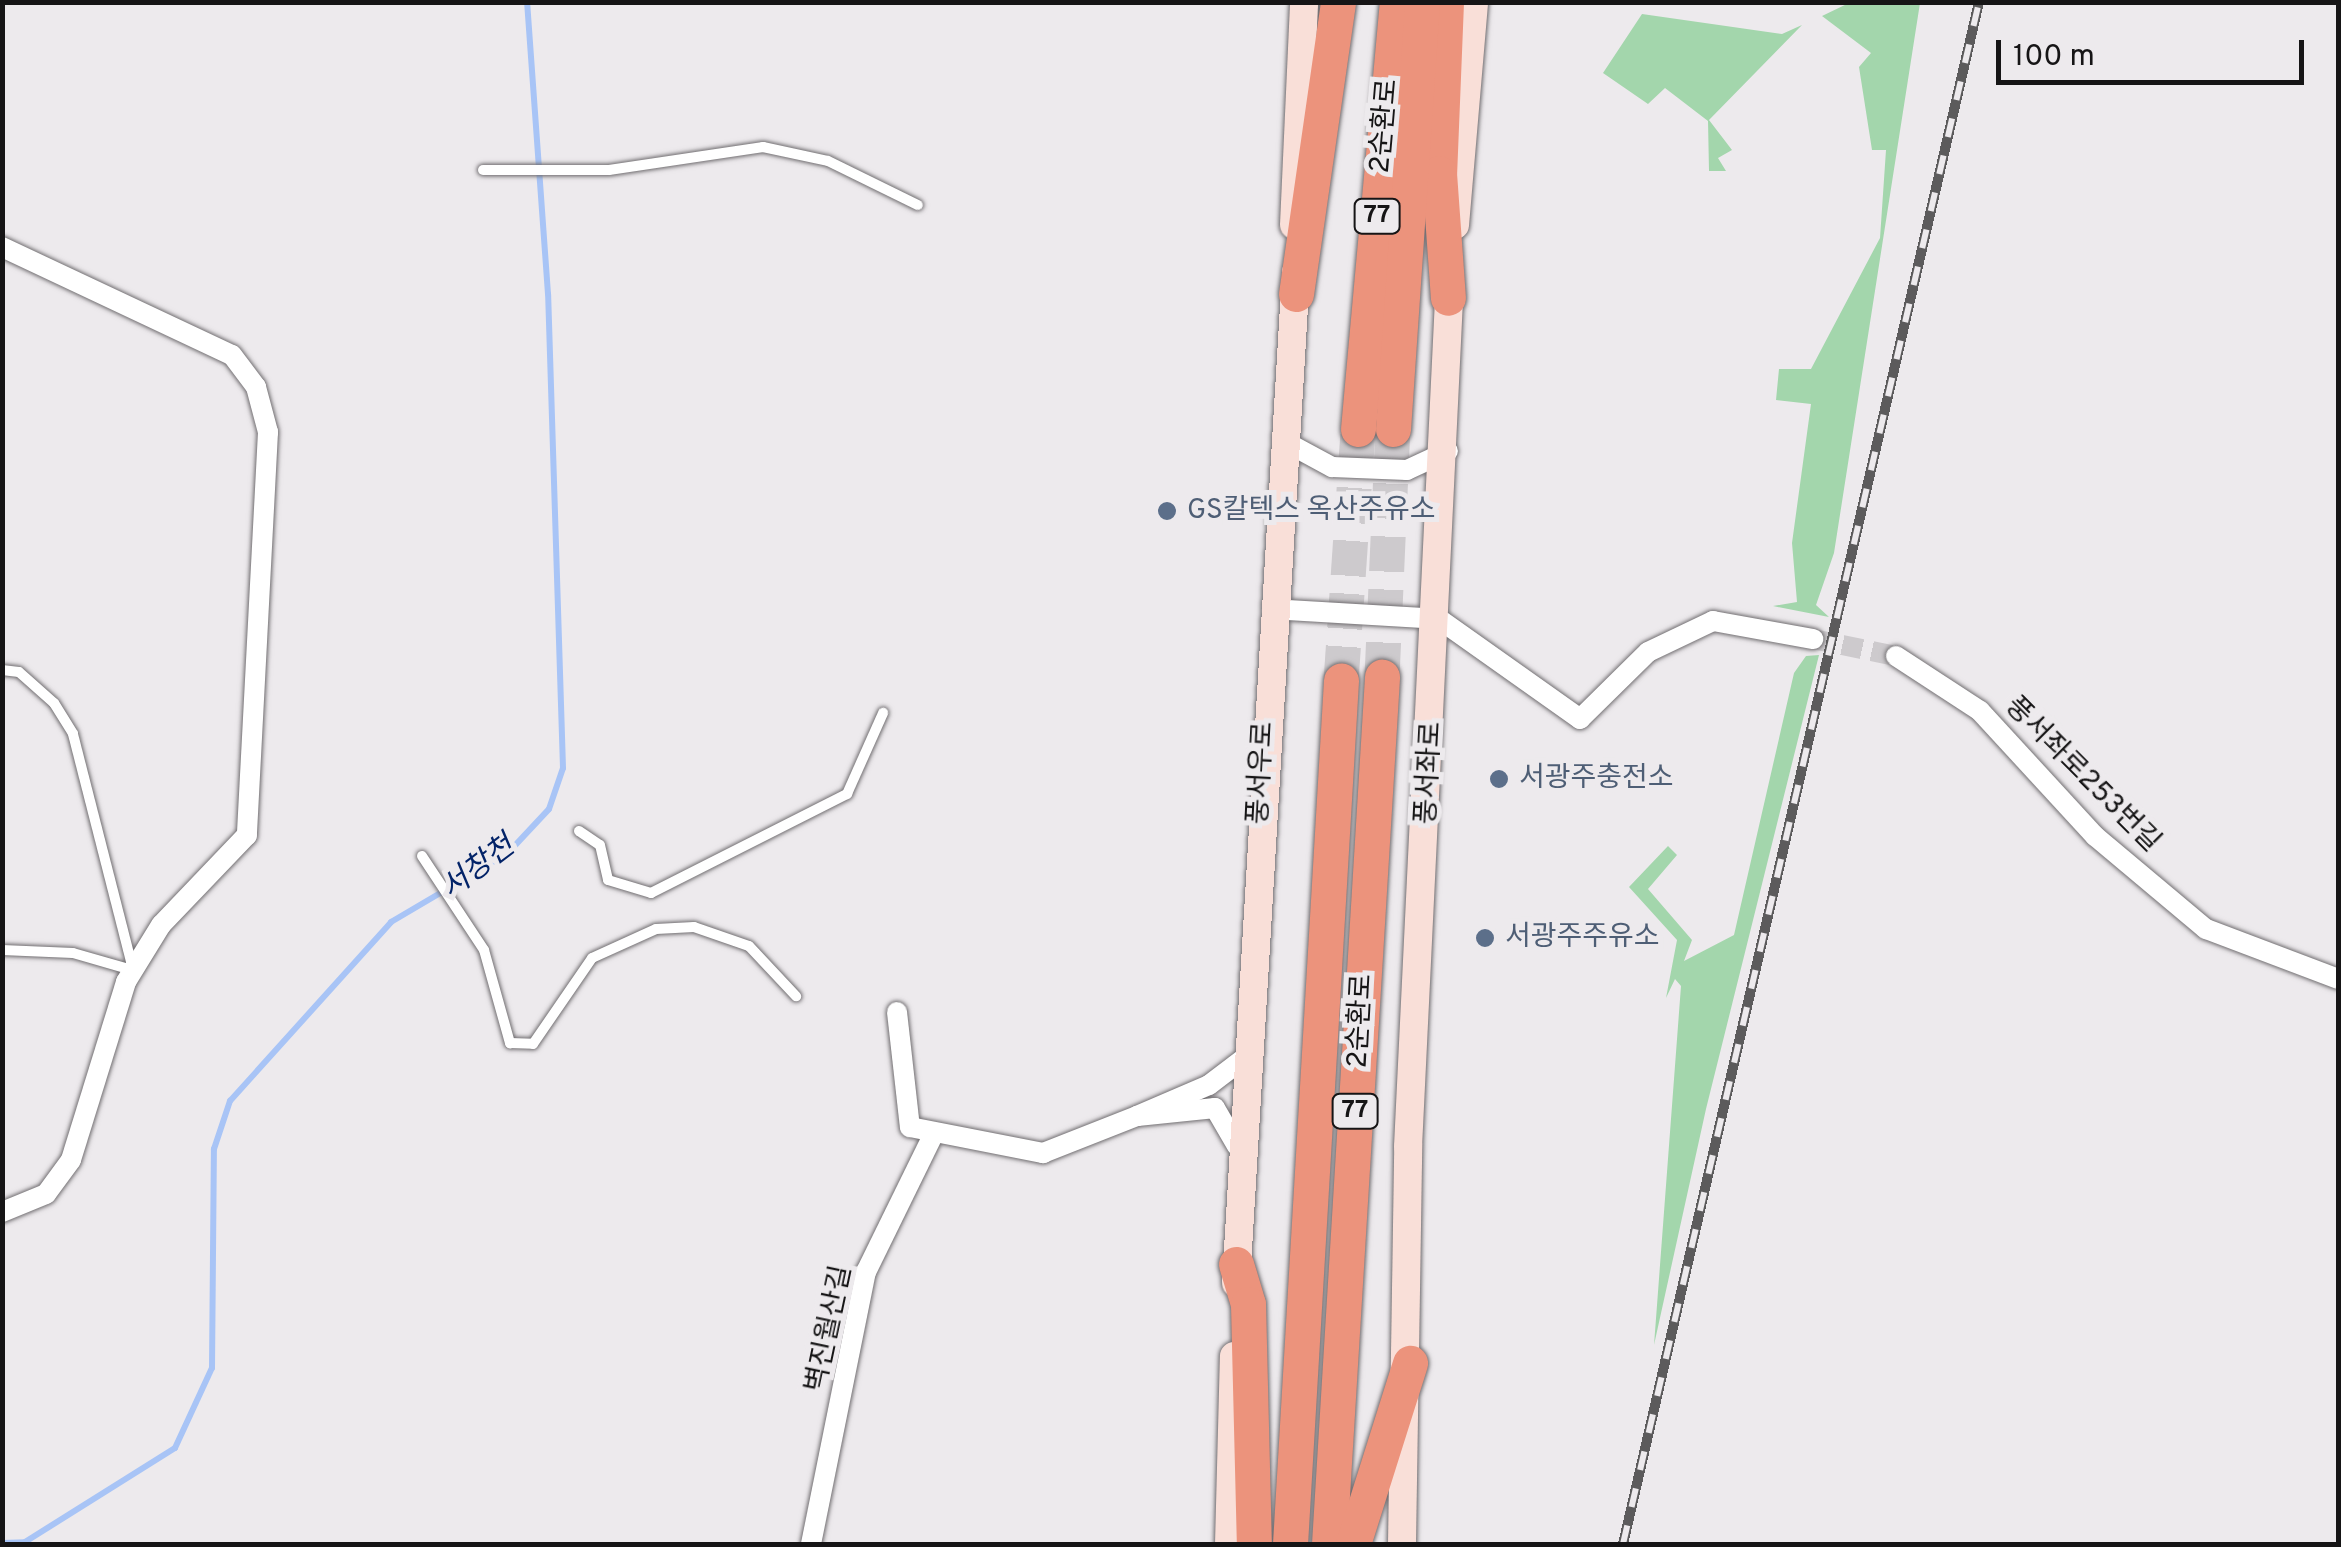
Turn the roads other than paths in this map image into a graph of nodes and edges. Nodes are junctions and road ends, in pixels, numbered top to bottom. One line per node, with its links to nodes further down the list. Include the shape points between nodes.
1 (1304, 2): 10 (street, 풍서우로, via 1292,160)
2 (1338, 2): 10 (highway)
3 (1397, 2): 12 (highway, 2순환로 / 77)
4 (1422, 2): 13 (highway, 2순환로 / 77)
5 (1446, 2): 11 (highway, via 1439,172)
6 (1474, 2): 11 (street, 풍서좌로)
7 (487, 170): 8 (lane, via 590,171 764,147 828,161)
8 (918, 205)
9 (2, 246): 27 (street, via 232,356 256,386 268,432 247,836 161,925)
10 (1296, 294): 14 (street, 풍서우로)
11 (1448, 298): 15 (street, 풍서좌로)
12 (1358, 429)
13 (1393, 429)
14 (1282, 440): 15 (street, via 1332,467 1407,470); 16 (street, 풍서우로)
15 (1448, 451): 17 (street, 풍서좌로)
16 (1272, 608): 17 (street); 31 (street, 풍서우로)
17 (1439, 619): 18 (street, via 1580,719 1639,658 1713,621); 37 (street, 풍서좌로, via 1408,1146)
18 (1813, 639)
19 (1896, 656): 28 (street, 풍서좌로253번길, via 1980,711 2095,836 2206,928)
20 (2, 670): 27 (lane, via 19,672 54,703 73,734)
21 (1382, 677): 42 (highway, 2순환로 / 77)
22 (1341, 681): 41 (highway, 2순환로 / 77)
23 (882, 713): 24 (lane, via 847,794 651,893 608,880 600,845)
24 (580, 831)
25 (422, 856): 29 (lane, via 470,927 510,1043 534,1044 592,958 656,930 694,927 749,946)
26 (2, 950): 27 (lane, via 73,953)
27 (134, 971): 35 (street, via 71,1160 46,1194)
28 (2338, 979)
29 (796, 996)
30 (898, 1012): 33 (street, via 910,1127)
31 (1247, 1056): 32 (street); 34 (street, 풍서우로)
32 (1137, 1116): 33 (street, via 1043,1153); 34 (street, via 1216,1108 1232,1124)
33 (933, 1135): 38 (street, 벽진월산길, via 866,1272)
34 (1240, 1156): 36 (street, 풍서우로)
35 (2, 1212)
36 (1236, 1264): 39 (street, 풍서우로); 40 (highway, via 1248,1304)
37 (1410, 1363): 43 (highway); 44 (street, 풍서좌로)
38 (811, 1544)
39 (1228, 1544)
40 (1254, 1544)
41 (1290, 1544)
42 (1329, 1544)
43 (1353, 1544)
44 (1402, 1544)

